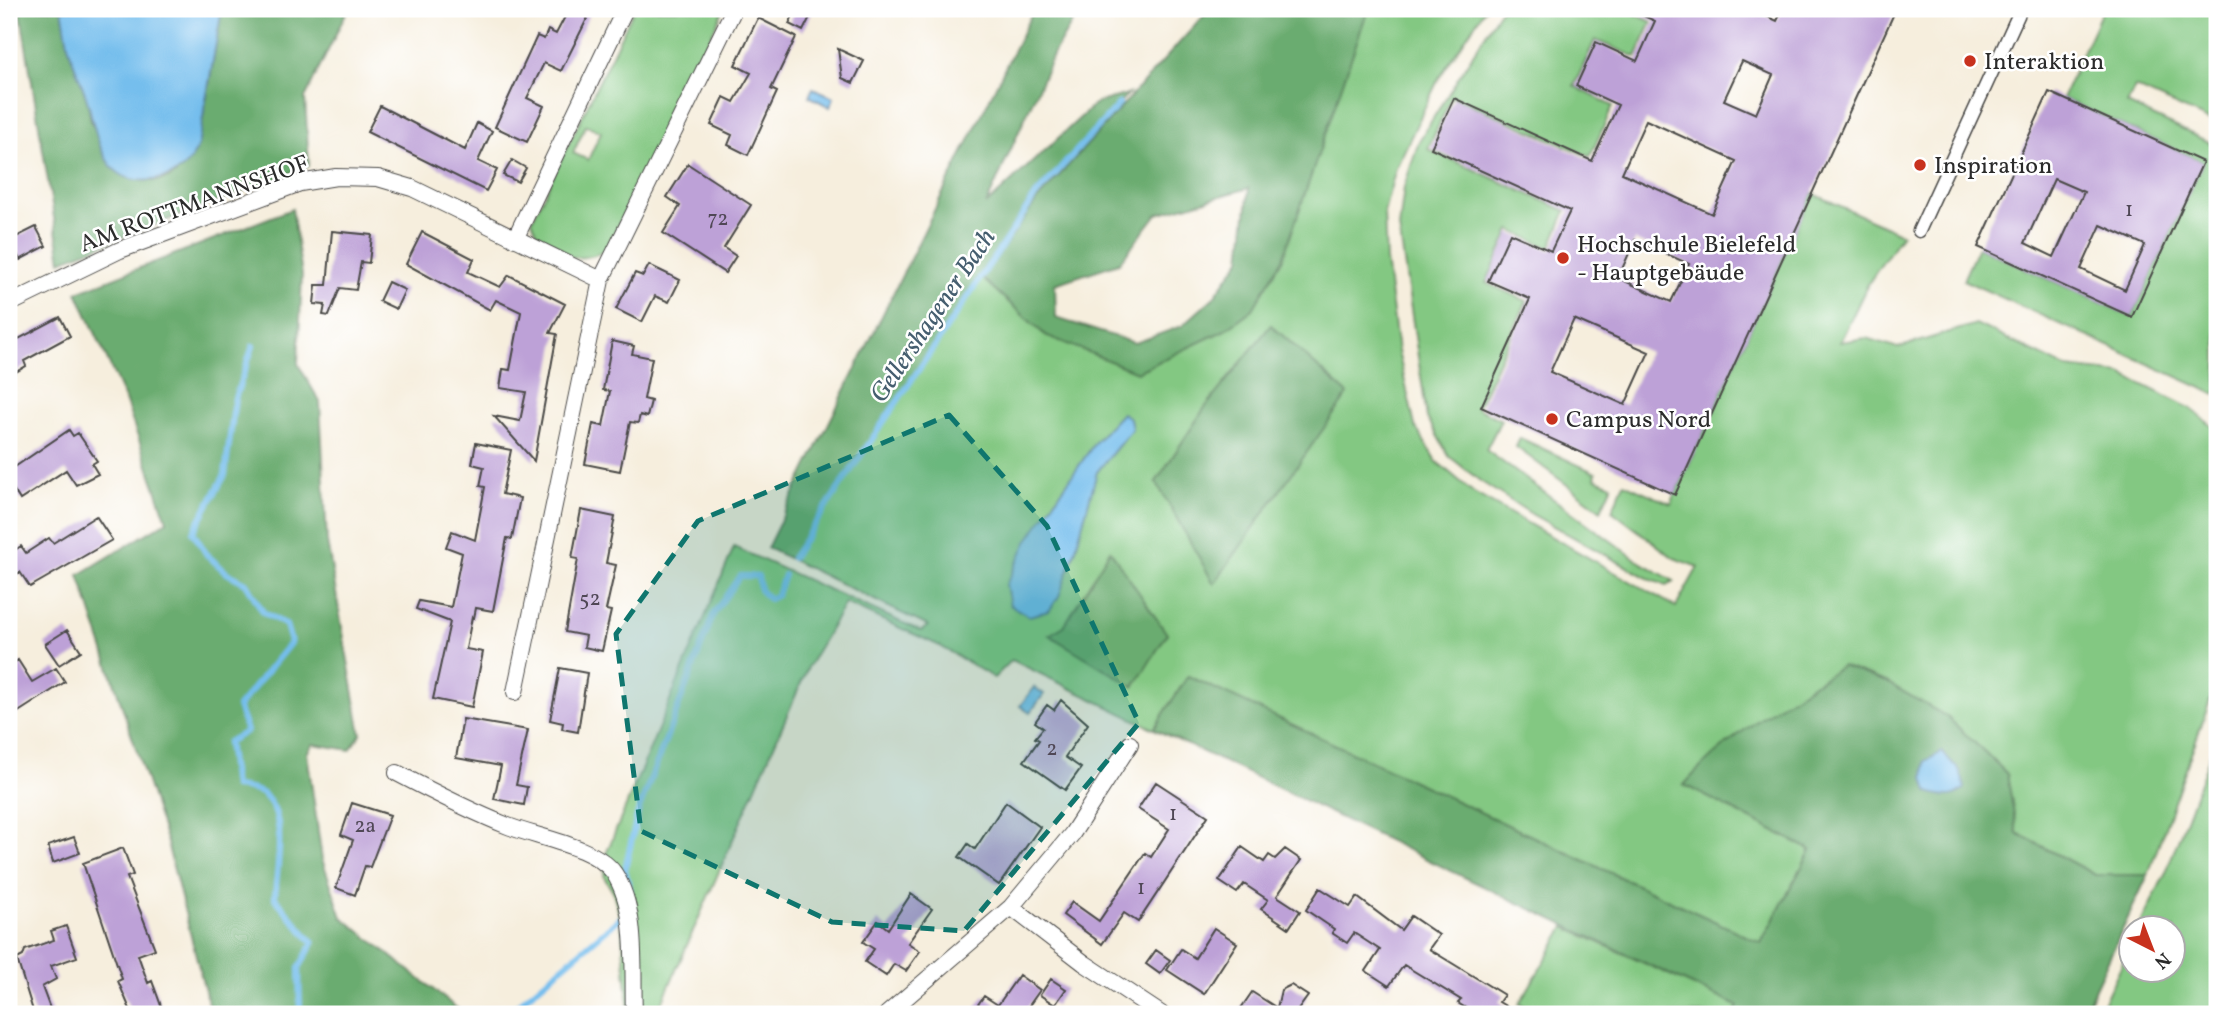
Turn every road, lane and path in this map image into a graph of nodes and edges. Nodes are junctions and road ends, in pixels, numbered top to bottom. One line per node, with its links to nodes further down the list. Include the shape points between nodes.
1 (625, 9): 5 (street)
2 (734, 9): 6 (street)
3 (2021, 9): 4 (street)
4 (1919, 231)
5 (515, 240): 6 (street, AM ROTTMANNSHOF); 7 (street, AM ROTTMANNSHOF, via 412,188 378,178 336,177 300,183 120,250)
6 (601, 280): 8 (street)
7 (9, 304)
8 (514, 692)
9 (1130, 744): 11 (street, via 1072,835)
10 (397, 773): 12 (street, via 509,827 586,852 614,873 630,921)
11 (1011, 907): 13 (street); 14 (street)
12 (634, 1014)
13 (887, 1014)
14 (1161, 1014)

